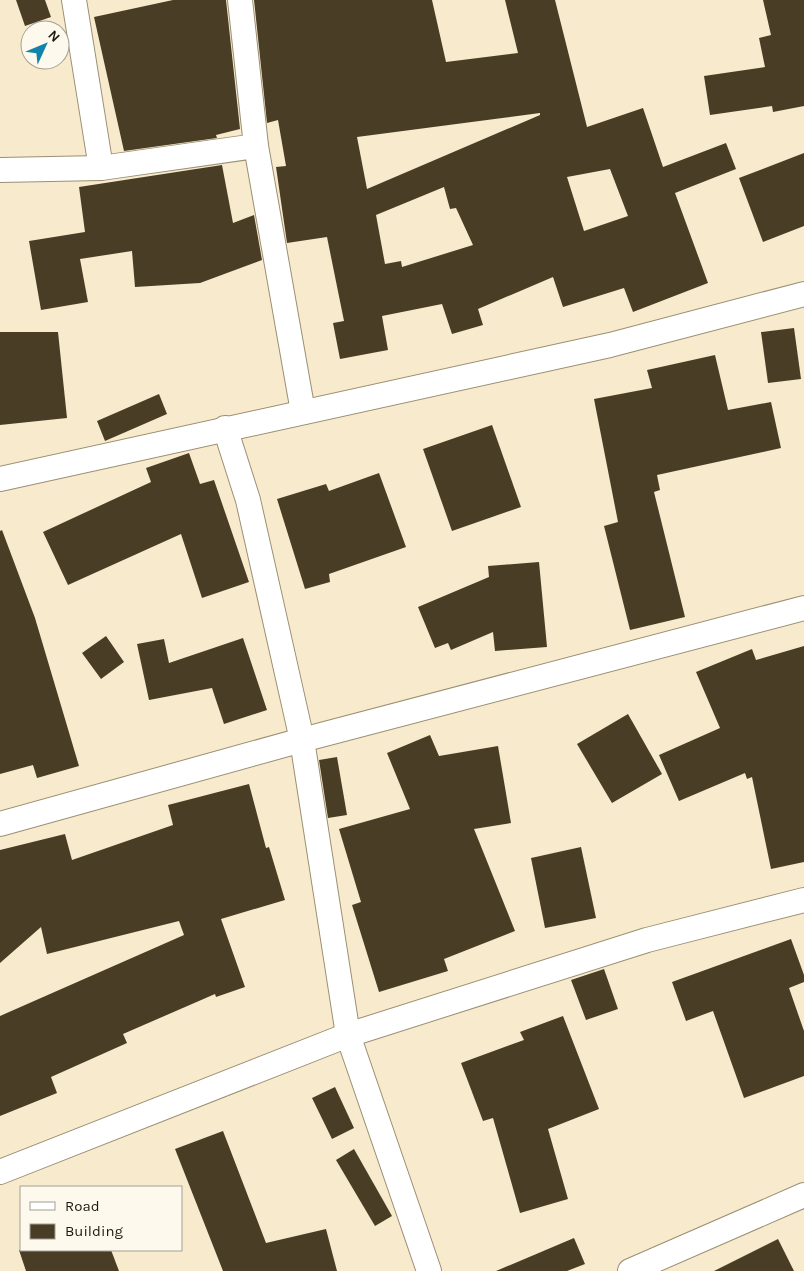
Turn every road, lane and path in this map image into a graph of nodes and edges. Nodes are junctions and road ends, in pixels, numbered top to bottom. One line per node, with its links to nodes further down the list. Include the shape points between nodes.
1 (74, 0): 4 (street)
2 (240, 0): 3 (street)
3 (256, 146): 4 (street); 7 (street)
4 (101, 168): 5 (street)
5 (0, 170)
6 (804, 294): 7 (street, via 610,345)
7 (303, 412): 8 (street)
8 (225, 428): 9 (street); 11 (street, via 248,500)
9 (0, 479)
10 (804, 608): 11 (street)
11 (302, 740): 12 (street); 14 (street)
12 (0, 824)
13 (804, 900): 14 (street, via 647,940)
14 (348, 1035): 15 (street); 17 (street)
15 (0, 1172)
16 (804, 1195): 18 (street)
17 (430, 1271)
18 (630, 1271)

